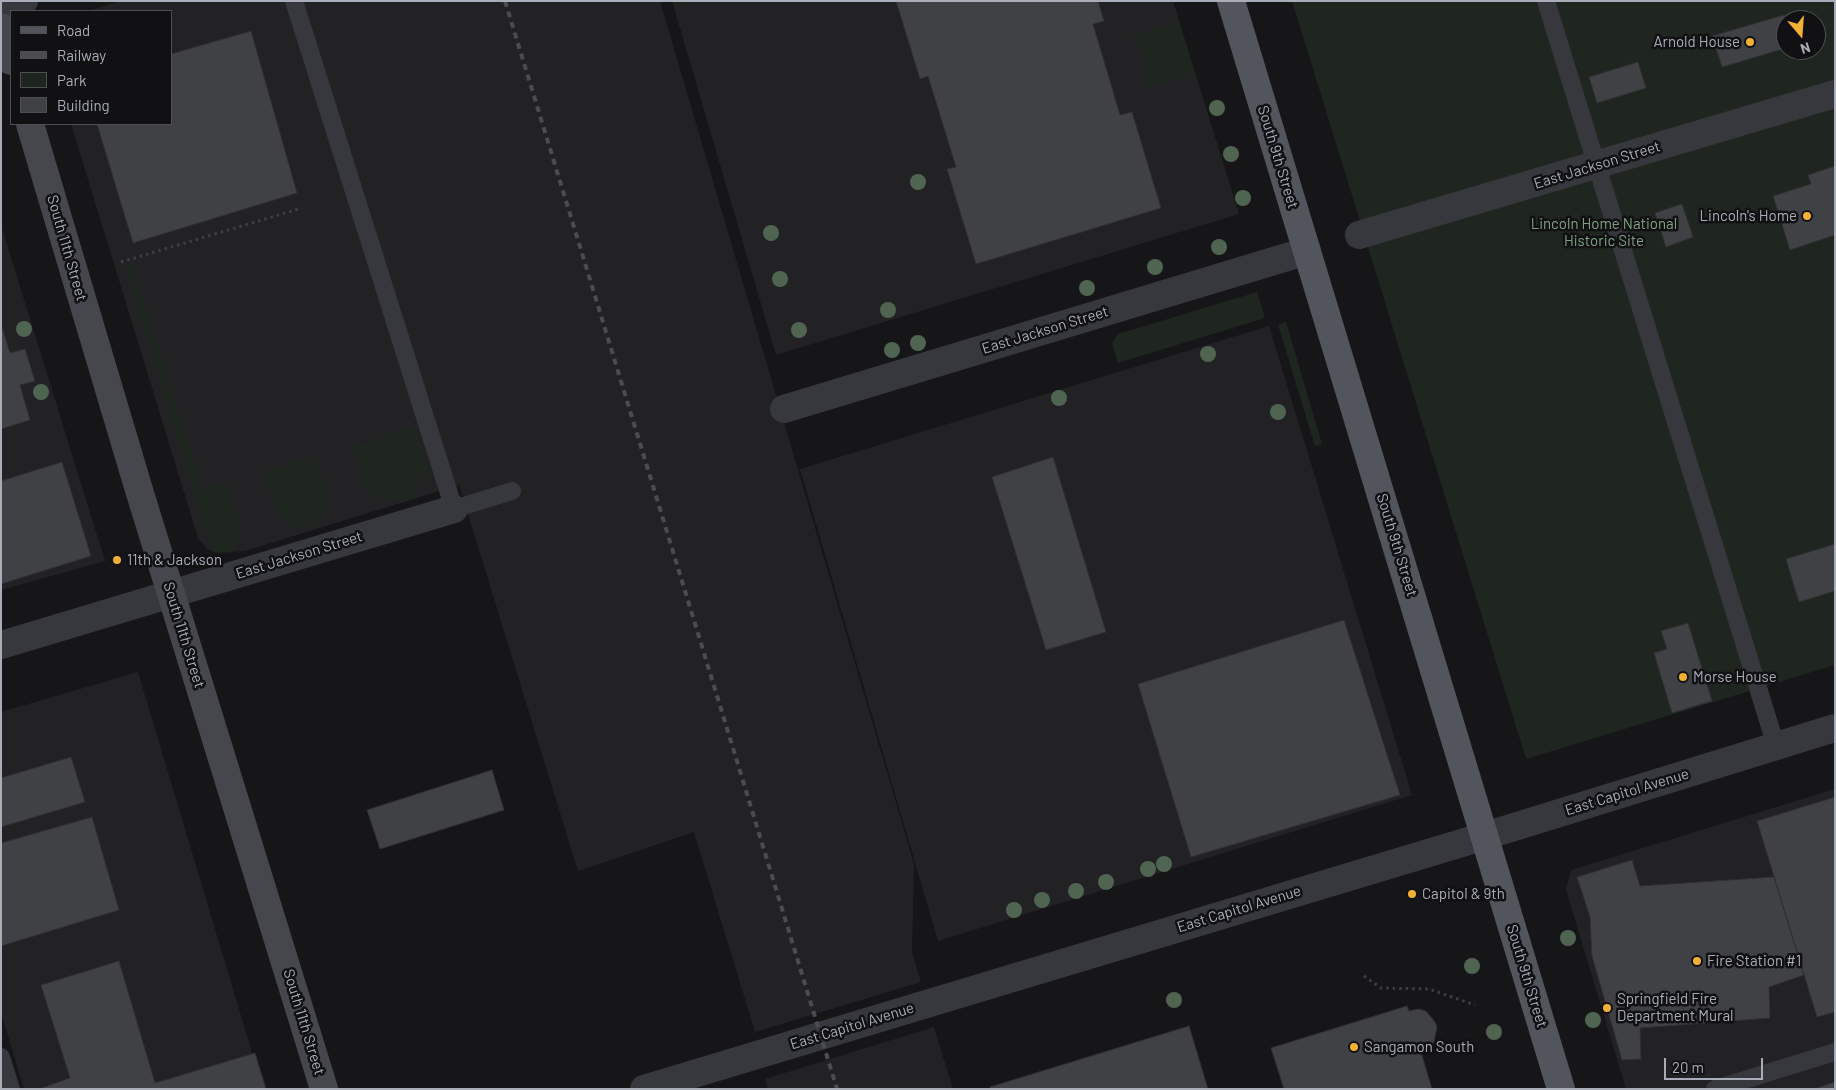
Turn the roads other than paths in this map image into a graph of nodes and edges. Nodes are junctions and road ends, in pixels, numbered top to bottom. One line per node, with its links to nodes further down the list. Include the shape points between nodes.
1 (24, 1): 5 (street)
2 (294, 1): 15 (lane)
3 (1231, 1): 12 (main road, South 9th Street)
4 (1546, 1): 10 (lane)
5 (1, 9)
6 (1, 28): 7 (street)
7 (10, 58)
8 (1835, 94): 10 (street, East Jackson Street)
9 (30, 125): 16 (street, South 11th Street)
10 (1596, 166): 11 (street, East Jackson Street); 19 (lane)
11 (1359, 235)
12 (1307, 251): 13 (street, East Jackson Street); 20 (main road, South 9th Street)
13 (784, 409)
14 (512, 491): 15 (lane)
15 (454, 509): 16 (street, East Jackson Street)
16 (172, 595): 17 (street, East Jackson Street); 24 (street, South 11th Street)
17 (1, 645)
18 (1835, 728): 19 (street, East Capitol Avenue)
19 (1776, 746): 20 (street, East Capitol Avenue)
20 (1485, 836): 25 (street, East Capitol Avenue); 26 (main road, South 9th Street)
21 (1835, 1052): 27 (lane)
22 (1, 1057): 23 (lane)
23 (10, 1089)
24 (324, 1089)
25 (644, 1089)
26 (1561, 1089)
27 (1715, 1089)

